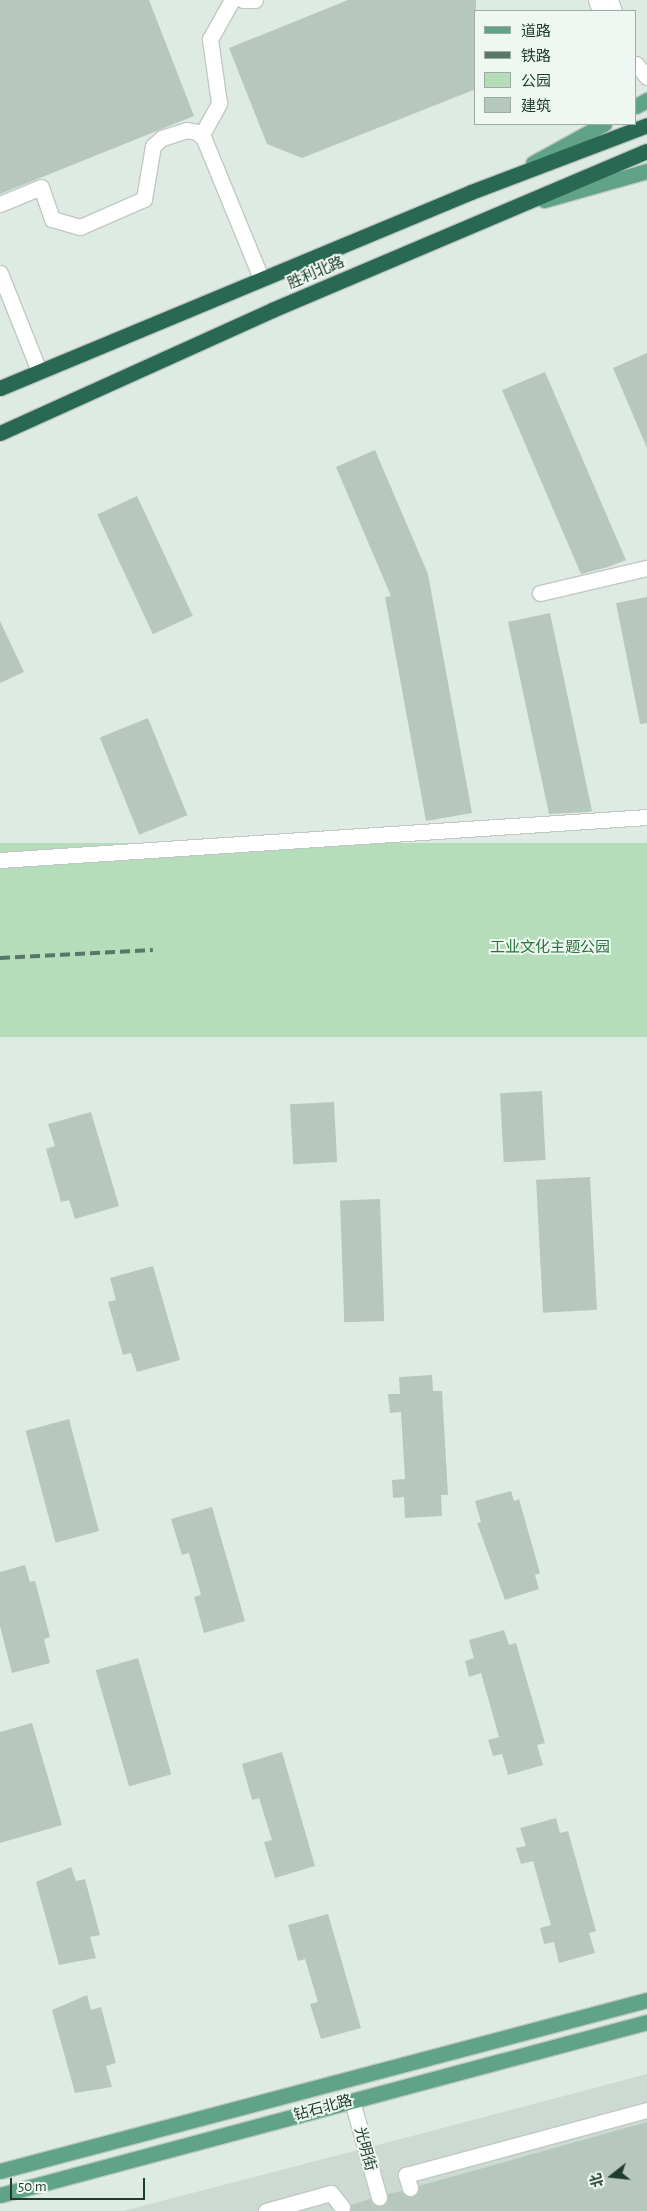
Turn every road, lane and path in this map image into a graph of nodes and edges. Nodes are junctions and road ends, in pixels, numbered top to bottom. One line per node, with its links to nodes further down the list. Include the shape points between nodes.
1 (232, 0): 8 (street, via 210,39 219,103)
2 (243, 0): 3 (street)
3 (255, 0)
4 (637, 65): 5 (street)
5 (647, 77)
6 (602, 125): 11 (main road)
7 (647, 125): 11 (highway, 胜利北路)
8 (200, 136): 12 (street, via 186,130 162,138 154,146 144,199 80,227 52,219 41,187); 15 (street)
9 (647, 151): 13 (highway, 胜利北路)
10 (647, 171): 13 (main road)
11 (506, 178): 15 (highway, 胜利北路)
12 (0, 204)
13 (516, 208): 18 (highway, 胜利北路)
14 (0, 273): 16 (street)
15 (261, 278): 16 (highway, 胜利北路)
16 (38, 371): 17 (highway, 胜利北路)
17 (0, 388)
18 (0, 433)
19 (647, 568): 20 (street)
20 (540, 593)
21 (647, 817): 22 (street)
22 (0, 860)
23 (647, 2000): 27 (main road, 钻石北路)
24 (647, 2022): 25 (main road, 钻石北路)
25 (352, 2100): 29 (main road, 钻石北路); 30 (street, 光明街)
26 (647, 2110): 28 (street, via 406,2175)
27 (0, 2171)
28 (410, 2188)
29 (0, 2195)
30 (379, 2197)
31 (342, 2207): 32 (street, via 331,2193)
32 (266, 2211)

